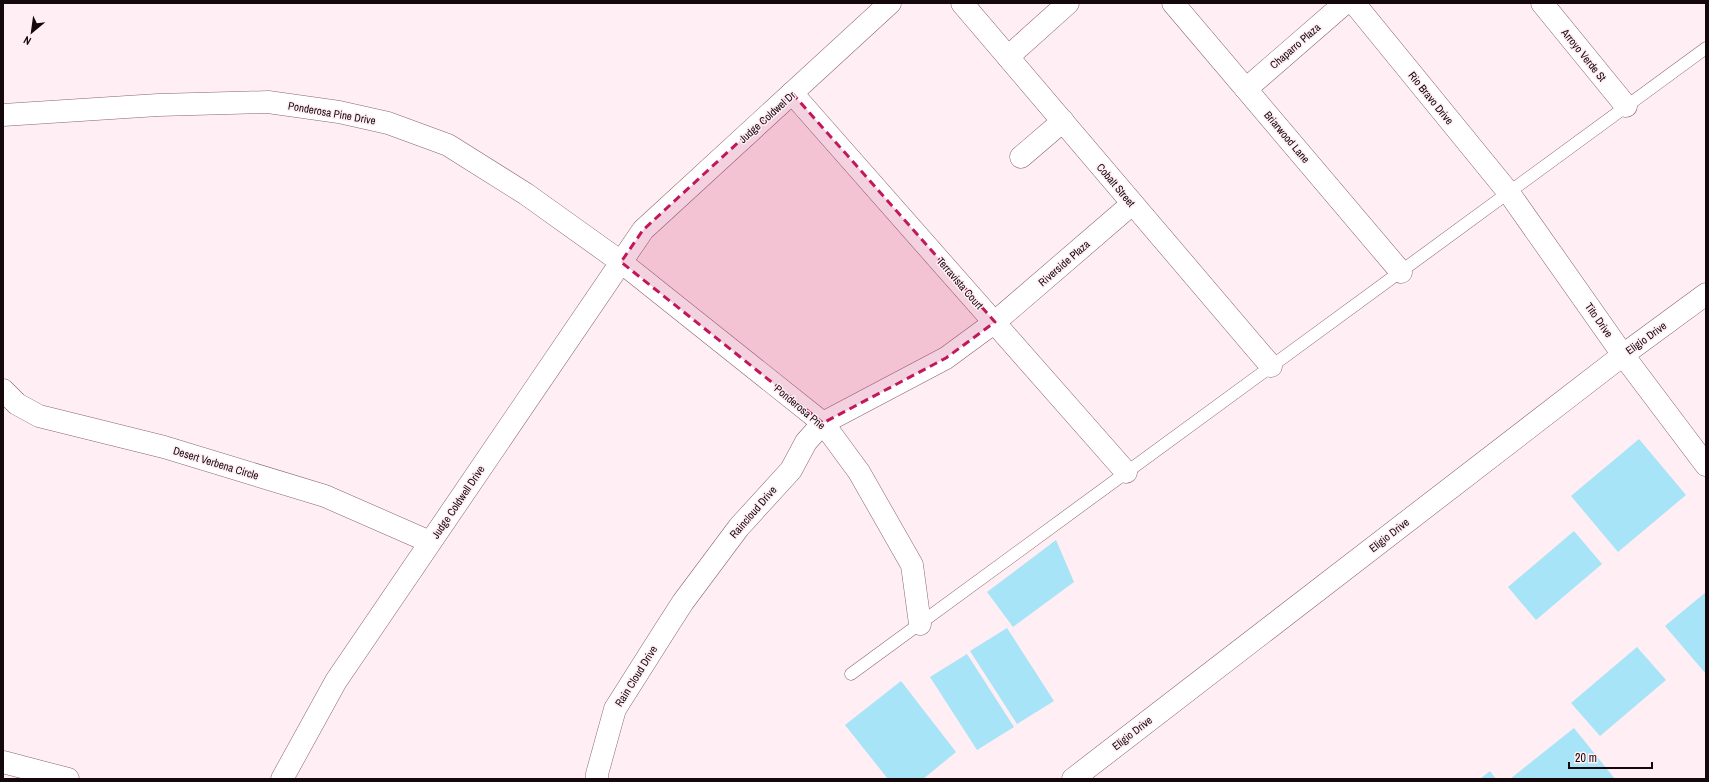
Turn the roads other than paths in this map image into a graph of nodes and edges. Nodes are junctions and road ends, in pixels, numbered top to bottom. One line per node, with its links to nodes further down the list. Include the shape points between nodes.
1 (890, 3): 11 (street, Judge Coldwel Dr)
2 (962, 3): 9 (street, Cobalt Street)
3 (1068, 3): 9 (street)
4 (1173, 3): 10 (street, Briarwood Lane)
5 (1345, 3): 10 (street, Chaparro Plaza)
6 (1354, 3): 16 (street, Rio Bravo Drive)
7 (1542, 3): 12 (street, Arroyo Verde St)
8 (1706, 48): 12 (lane)
9 (1008, 57): 14 (street, Cobalt Street)
10 (1246, 89): 20 (street, Briarwood Lane)
11 (792, 93): 18 (street, Judge Coldwel Dr); 22 (street, Terravista Court)
12 (1626, 106): 16 (lane)
13 (3, 115): 19 (street, Ponderosa Pine Drive, via 158,105 268,102 339,112 388,123 448,145 526,194)
14 (1063, 121): 15 (street); 17 (street, Cobalt Street)
15 (1021, 157)
16 (1509, 192): 20 (lane); 23 (street, Tito Drive)
17 (1132, 204): 22 (street, Riverside Plaza); 24 (street, Cobalt Street)
18 (643, 230): 19 (street, Judge Coldwell Drive)
19 (621, 262): 26 (street, Ponderosa Pne); 29 (street, Judge Coldwell Drive)
20 (1400, 272): 24 (lane)
21 (1706, 294): 23 (street, Eligio Drive)
22 (995, 322): 26 (street, Riverside Plaza, via 946,358); 28 (street, Terravista Court)
23 (1623, 355): 27 (street, Tito Drive); 37 (street, Eligio Drive)
24 (1271, 366): 28 (lane)
25 (3, 390): 29 (street, Desert Verbena Circle, via 17,404 39,416 164,447 325,496)
26 (823, 423): 30 (street, Raincloud Drive, via 806,442 791,470 739,526); 31 (street, Ponderosa Pne, via 859,472 912,565)
27 (1706, 465)
28 (1126, 472): 31 (lane)
29 (430, 542): 35 (street, Judge Coldwell Drive, via 336,681)
30 (683, 602): 36 (street, Rain Cloud Drive, via 615,708)
31 (920, 624): 32 (lane)
32 (851, 674)
33 (3, 762): 34 (street)
34 (68, 779)
35 (282, 779)
36 (597, 779)
37 (1073, 779)

